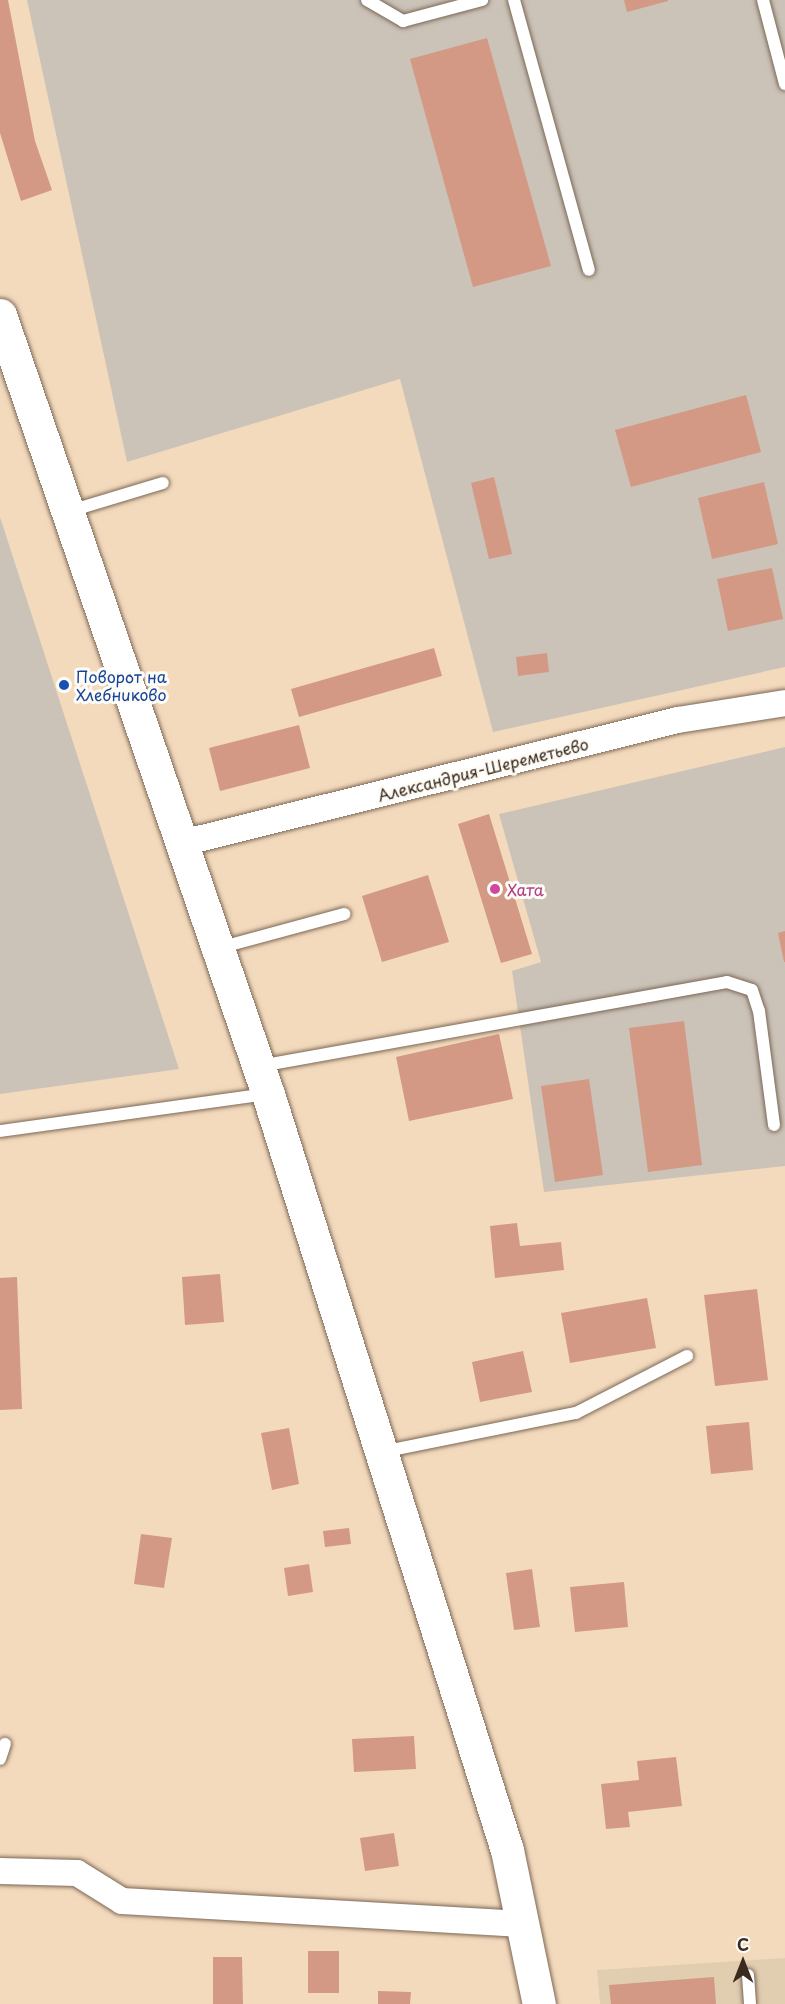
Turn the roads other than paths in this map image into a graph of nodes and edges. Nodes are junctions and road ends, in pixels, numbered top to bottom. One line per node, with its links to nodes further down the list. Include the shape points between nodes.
1 (367, 0): 2 (lane, via 403,21)
2 (482, 0)
3 (514, 0): 6 (lane)
4 (763, 0): 5 (lane)
5 (785, 84)
6 (590, 270)
7 (2, 329): 9 (main road)
8 (164, 483): 9 (lane)
9 (69, 511): 11 (main road)
10 (785, 703): 11 (street, Александрия-Шереметьево, via 678,720)
11 (182, 843): 13 (main road)
12 (344, 914): 13 (lane)
13 (219, 948): 14 (main road)
14 (264, 1080): 15 (lane, via 727,982 752,990 759,1011); 16 (lane); 18 (main road)
15 (774, 1125)
16 (0, 1131)
17 (687, 1356): 18 (lane, via 576,1413)
18 (381, 1452): 22 (main road, via 507,1850)
19 (5, 1744): 20 (lane)
20 (0, 1759)
21 (0, 1871): 22 (street, via 77,1873 122,1901)
22 (522, 1924): 24 (main road)
23 (748, 1975): 25 (lane)
24 (538, 2004)
25 (750, 2004)

